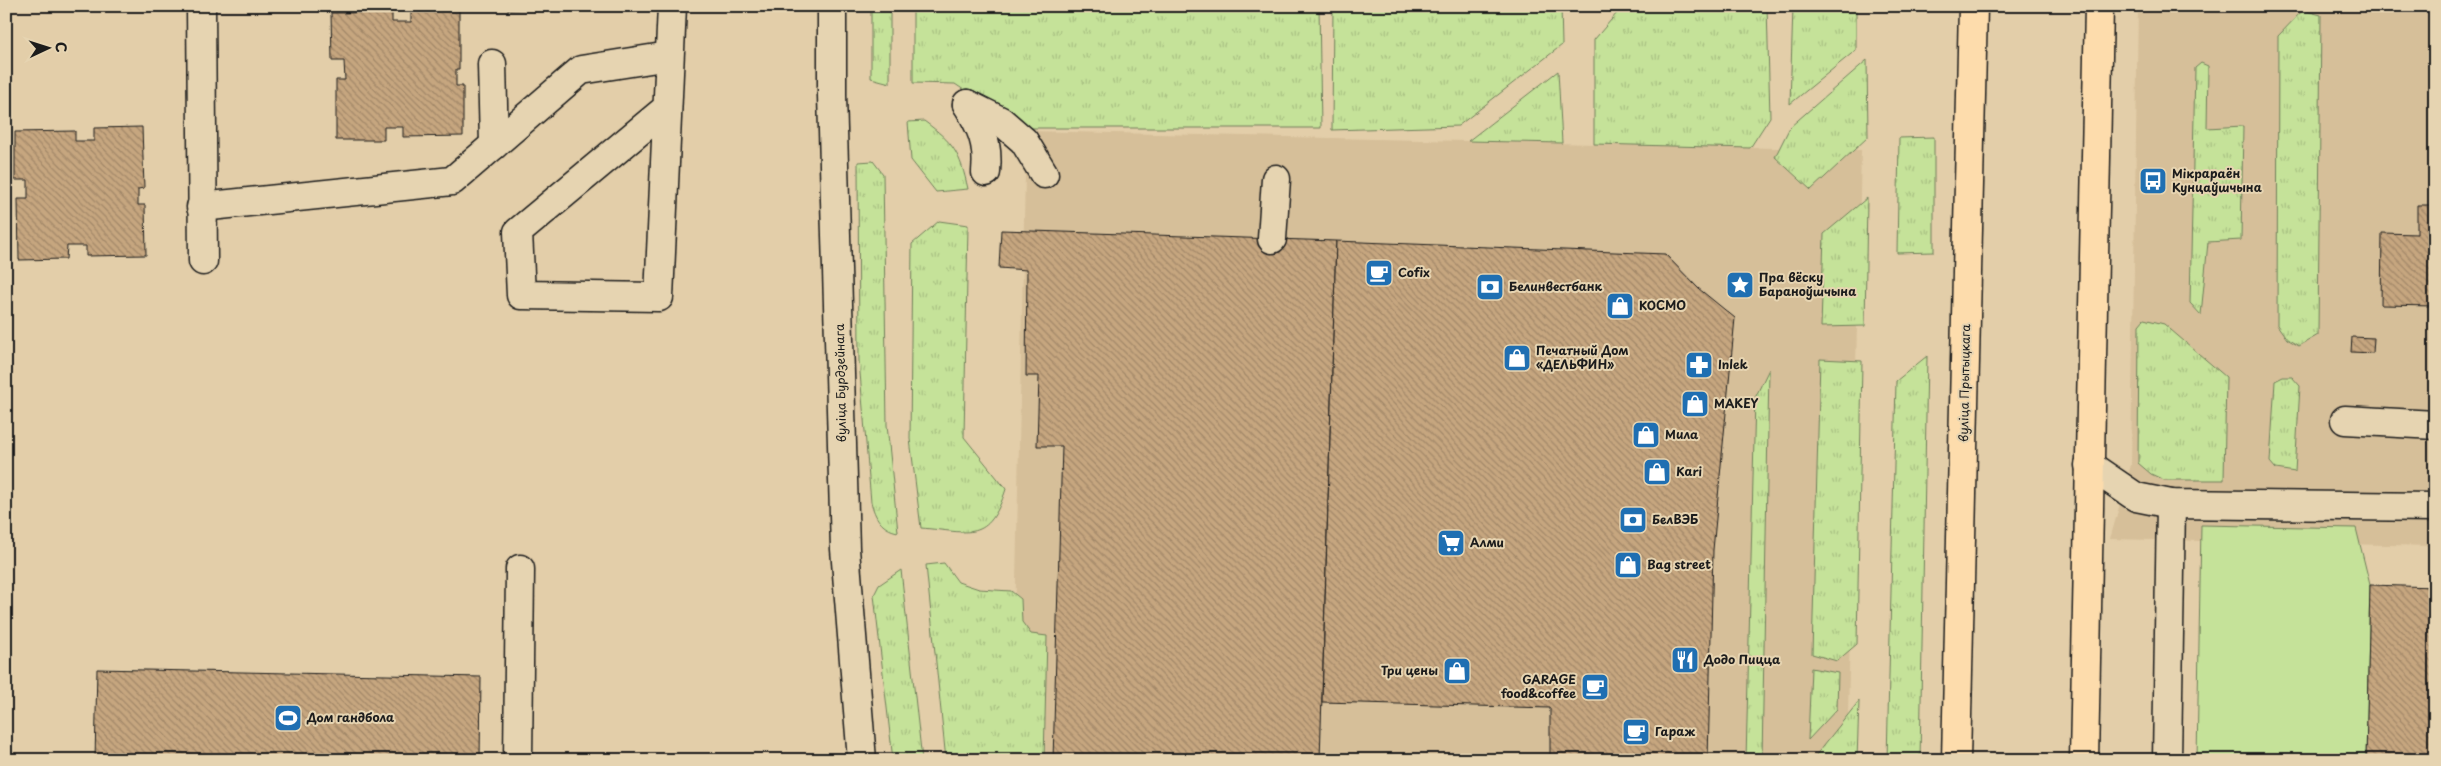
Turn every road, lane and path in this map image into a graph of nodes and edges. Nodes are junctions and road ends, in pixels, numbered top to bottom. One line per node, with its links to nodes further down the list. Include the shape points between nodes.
1 (201, 6): 13 (street)
2 (672, 6): 6 (street)
3 (832, 6): 23 (street, вуліца Бурдзейнага, via 845,549)
4 (1973, 6): 24 (main road, вуліца Прытыцкага)
5 (2099, 6): 18 (main road)
6 (669, 56): 8 (street); 9 (street, via 582,70)
7 (492, 64): 9 (street)
8 (667, 108): 8 (street, via 659,297 521,295 518,232)
9 (494, 145): 13 (street, via 452,181)
10 (986, 172): 11 (street, via 982,129 967,104 1001,121 1024,141)
11 (1044, 174)
12 (1276, 179): 14 (street)
13 (201, 207): 15 (street)
14 (1272, 239)
15 (203, 261)
16 (2345, 420): 17 (street)
17 (2435, 424)
18 (2089, 465): 19 (street, via 2136,497); 25 (main road)
19 (2171, 504): 20 (street); 26 (street)
20 (2435, 508)
21 (520, 569): 22 (street)
22 (518, 760)
23 (862, 760)
24 (1956, 760)
25 (2084, 760)
26 (2167, 760)

